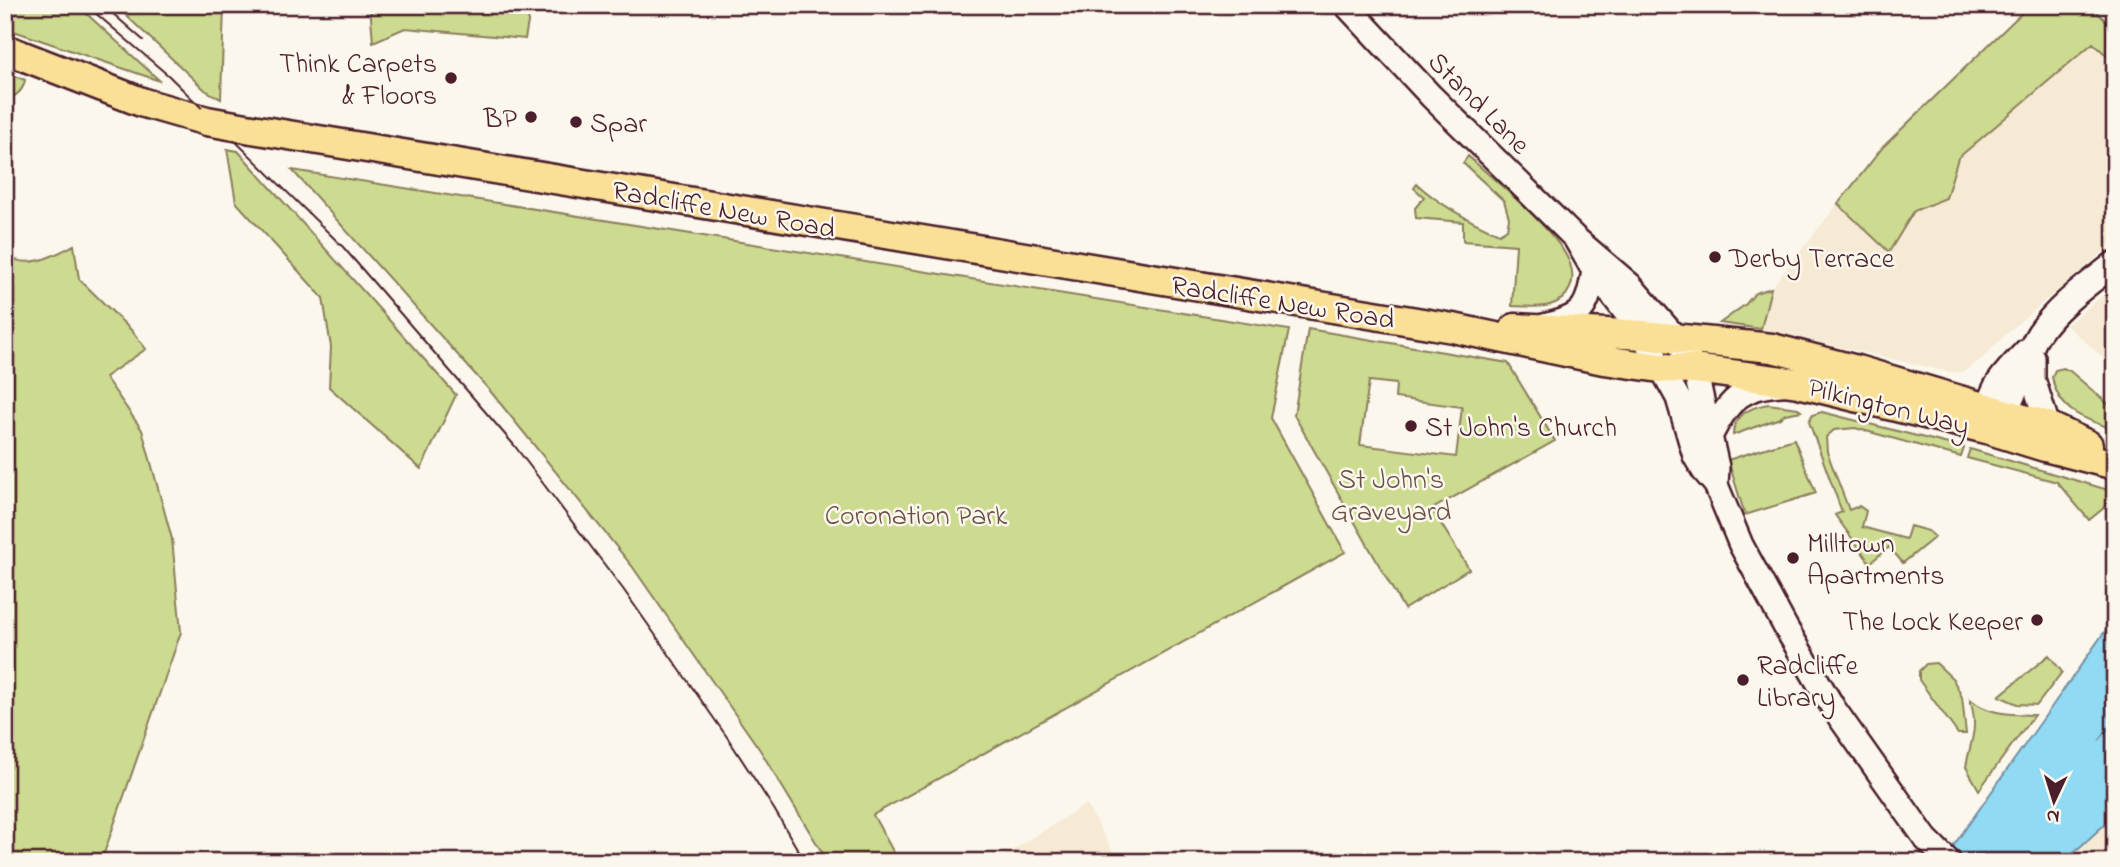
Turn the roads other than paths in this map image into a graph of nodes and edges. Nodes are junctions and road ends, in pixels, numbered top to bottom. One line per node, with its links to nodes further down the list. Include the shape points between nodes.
1 (1346, 5): 3 (street, Stand Lane)
2 (5, 49): 6 (main road, Radcliffe New Road, bridge, via 144,103 207,121)
3 (1575, 238): 5 (street, Stand Lane); 9 (street, Stand Lane, via 1629,285)
4 (2115, 263): 10 (street, via 2054,315)
5 (1594, 271): 7 (street, via 1589,298 1581,311 1572,318); 8 (street, Stand Lane)
6 (1453, 328): 7 (main road, Radcliffe New Road); 11 (main road, Radcliffe New Road)
7 (1534, 328): 8 (main road, Radcliffe New Road)
8 (1643, 335): 9 (main road, Radcliffe New Road); 11 (street, Stand Lane)
9 (1675, 337): 12 (street, Stand Lane); 14 (main road, Pilkington Way, via 1772,348)
10 (2033, 344): 14 (street, via 1995,385); 15 (street, via 2033,379)
11 (1660, 368): 12 (main road, Pilkington Way); 19 (street, Stand Lane, via 1678,398 1695,456)
12 (1695, 369): 13 (main road, Pilkington Way); 16 (street, Stand Lane)
13 (1798, 383): 14 (main road, Pilkington Way); 16 (street, via 1767,385 1743,394 1727,406)
14 (1995, 417): 15 (main road, Pilkington Way); 18 (main road, Pilkington Way, via 2045,447)
15 (2048, 426): 17 (main road, Pilkington Way)
16 (1710, 437): 19 (street, Stand Lane)
17 (2115, 458)
18 (2115, 465)
19 (1716, 485): 20 (street, Stand Lane, via 1741,545 1827,698 1926,839)
20 (1944, 857)

